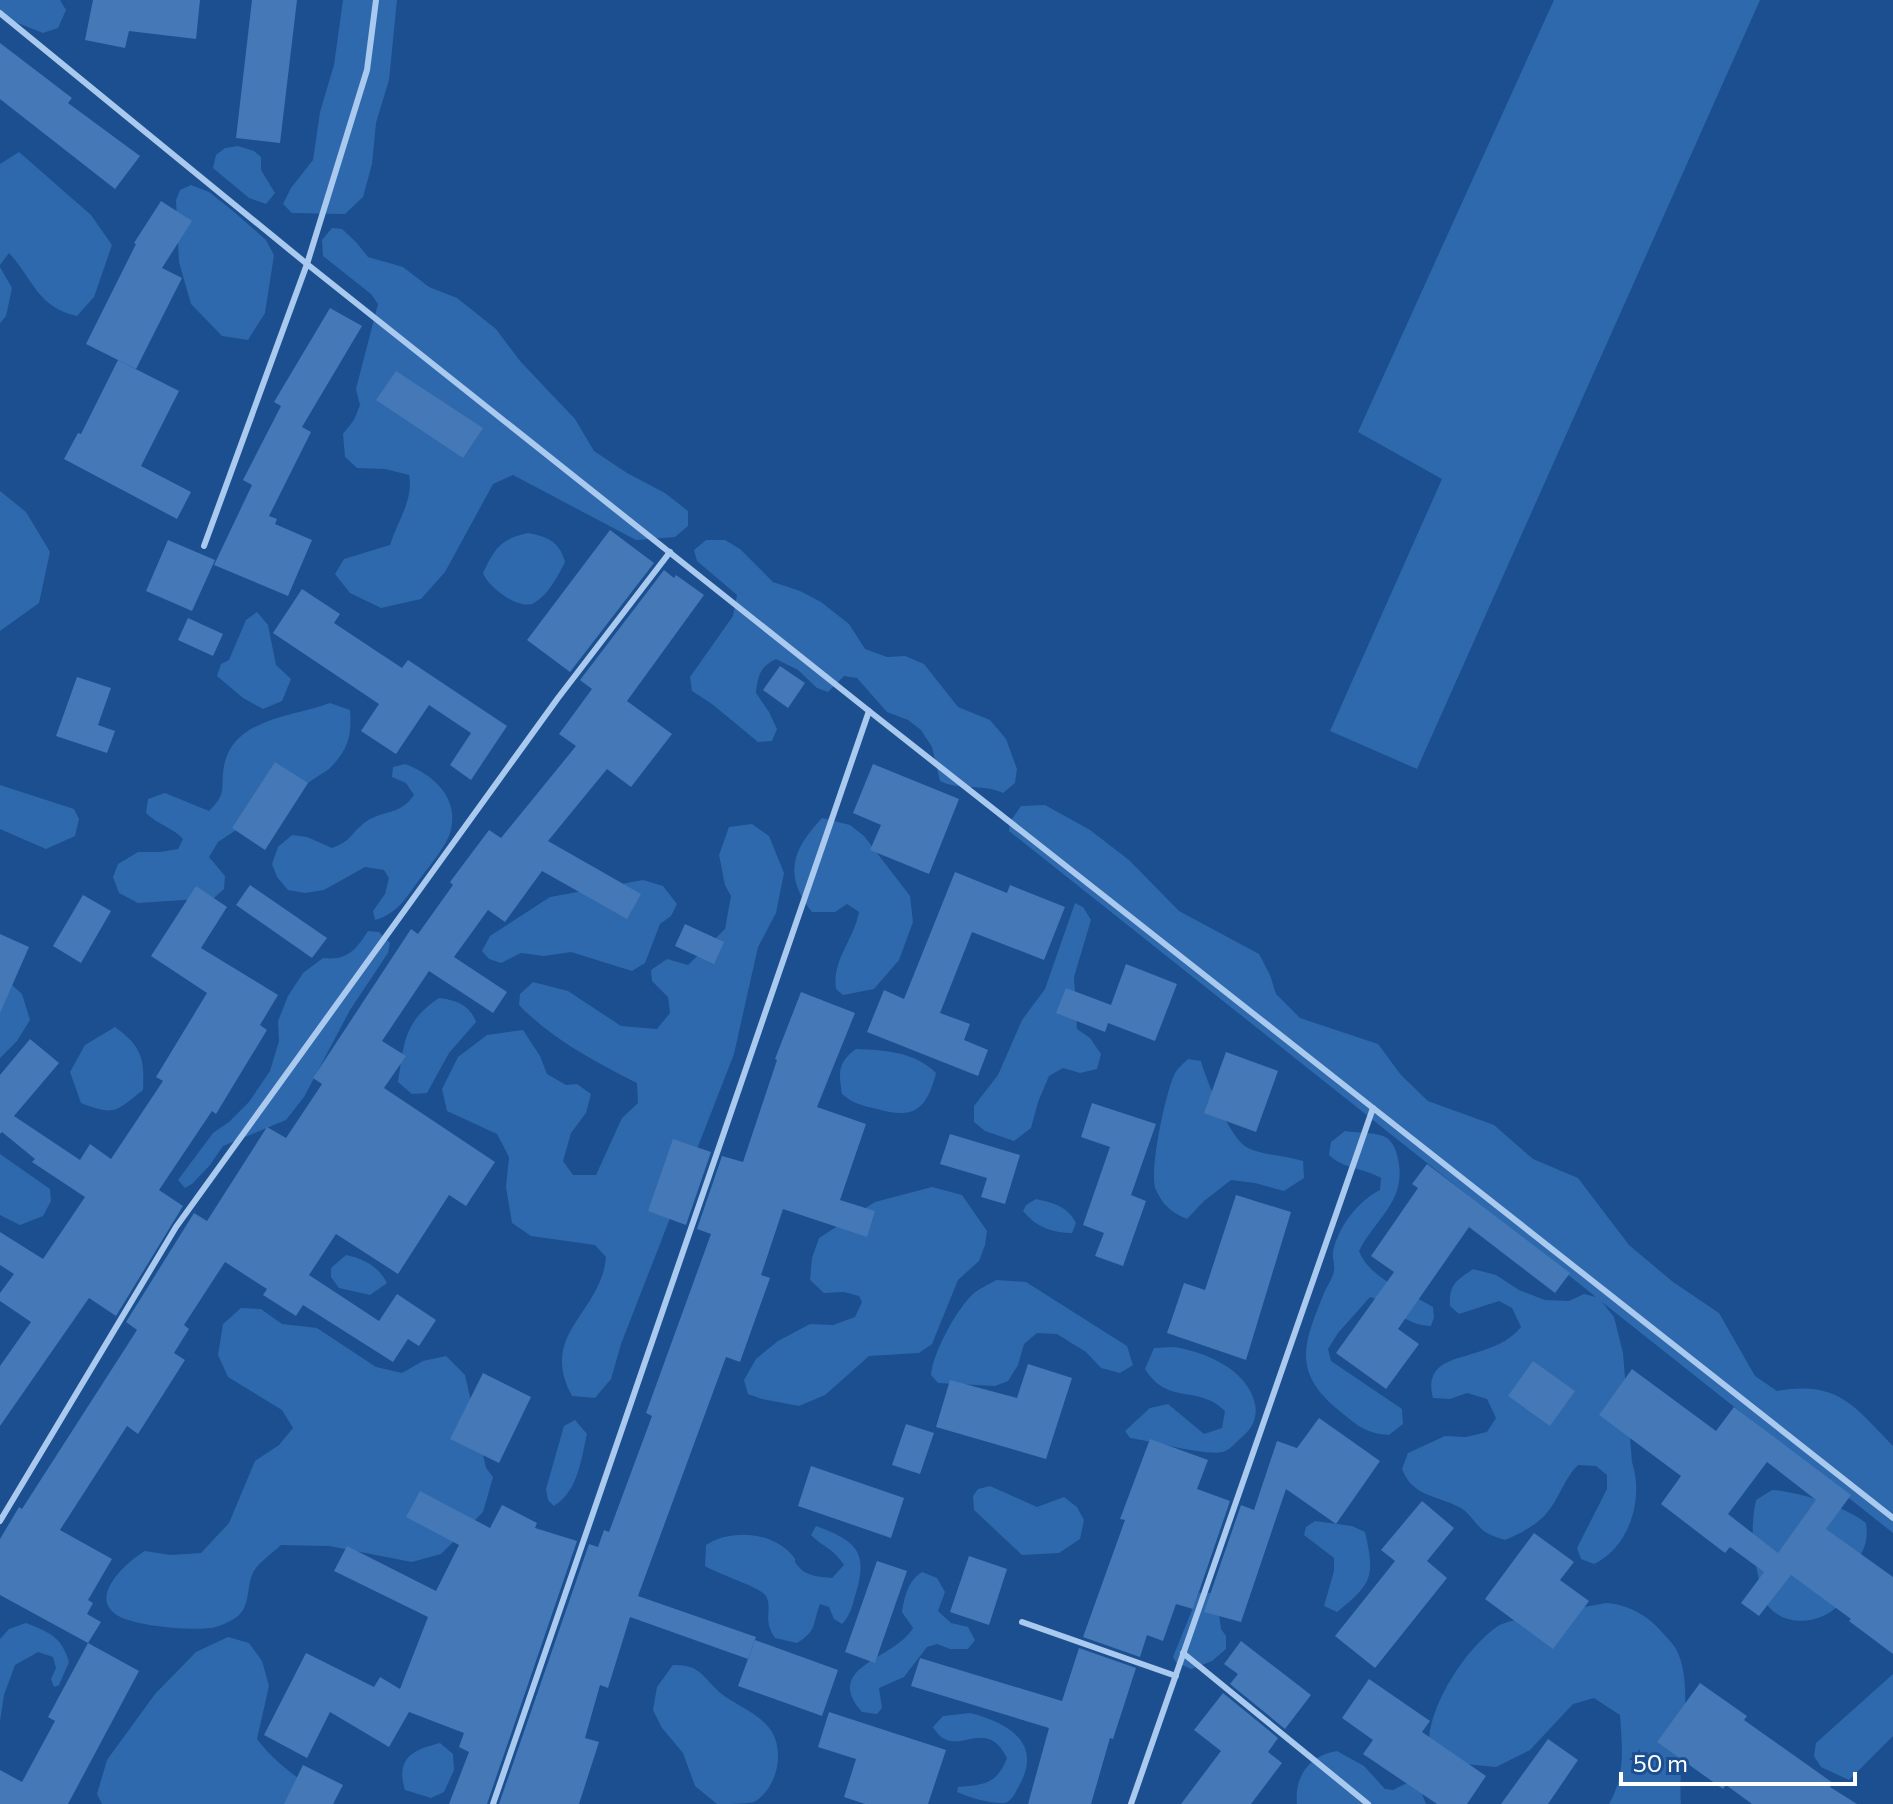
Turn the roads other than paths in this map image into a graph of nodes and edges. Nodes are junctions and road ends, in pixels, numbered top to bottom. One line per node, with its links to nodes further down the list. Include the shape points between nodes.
1 (376, 0): 3 (lane, via 367,70)
2 (0, 13): 3 (lane)
3 (307, 264): 4 (lane); 5 (lane)
4 (204, 546)
5 (670, 552): 6 (lane); 9 (lane, via 548,711 176,1227)
6 (869, 711): 7 (lane); 13 (lane)
7 (1373, 1108): 8 (lane); 11 (lane)
8 (1893, 1518)
9 (0, 1521)
10 (1022, 1622): 12 (lane)
11 (1183, 1653): 12 (lane); 15 (lane)
12 (1176, 1676): 14 (lane)
13 (493, 1804)
14 (1131, 1804)
15 (1368, 1804)

